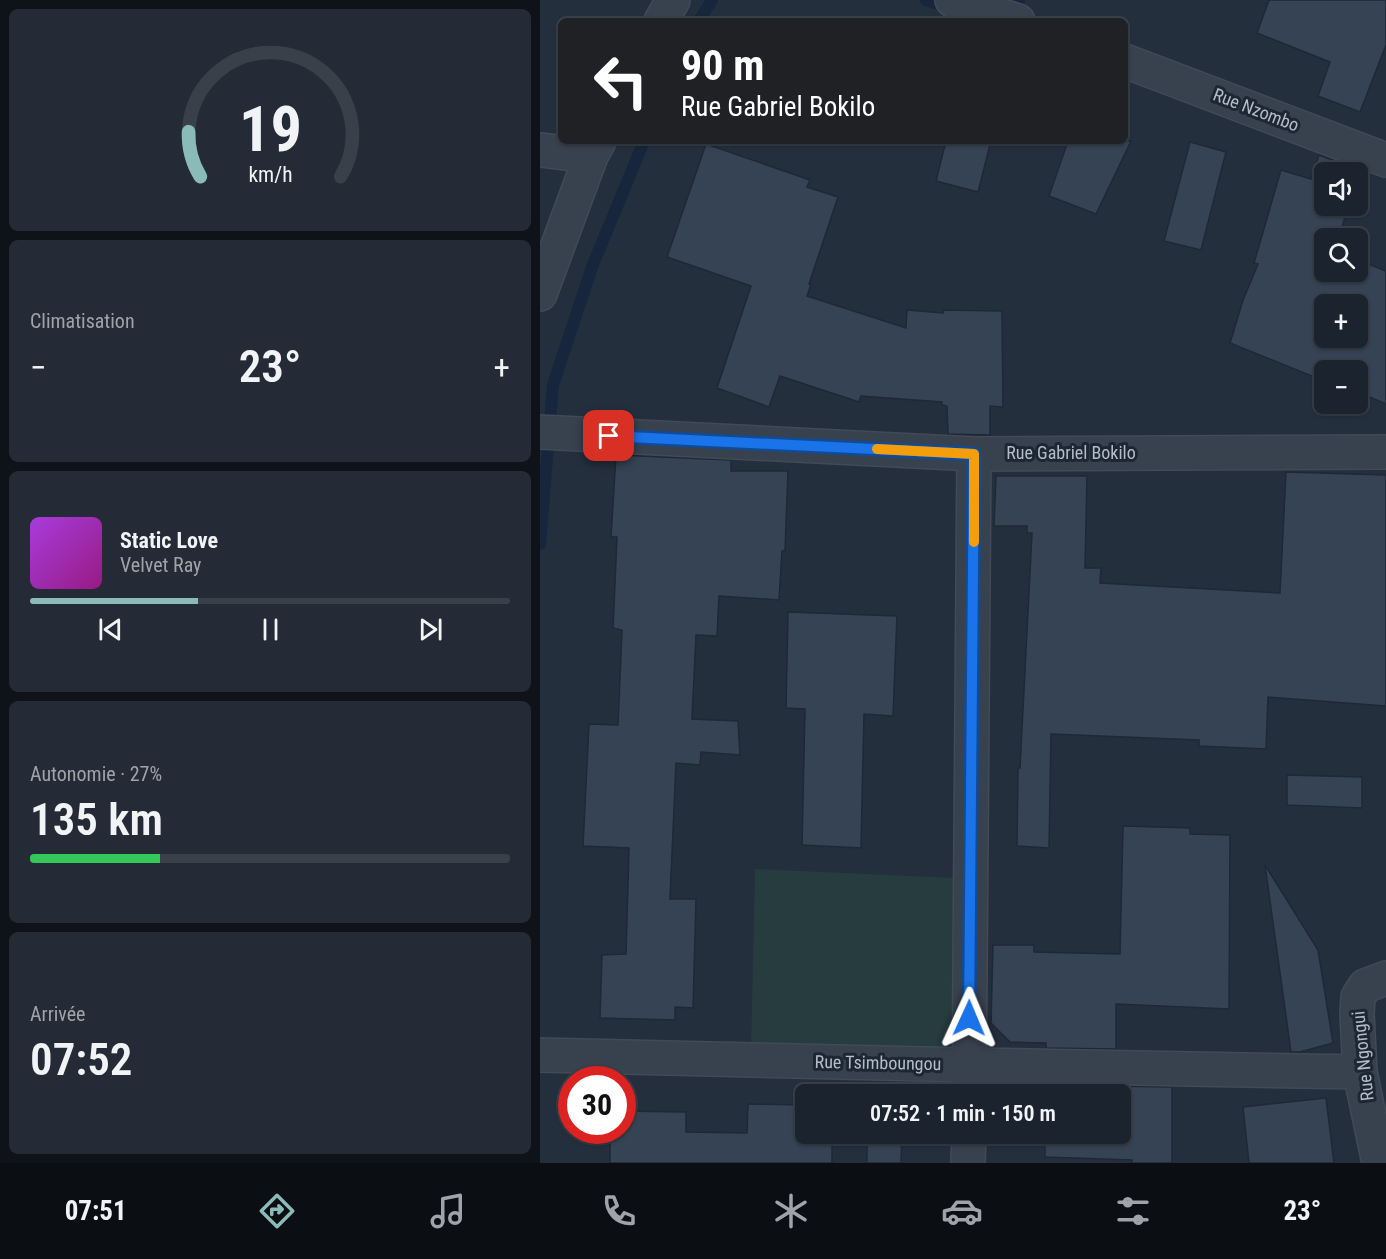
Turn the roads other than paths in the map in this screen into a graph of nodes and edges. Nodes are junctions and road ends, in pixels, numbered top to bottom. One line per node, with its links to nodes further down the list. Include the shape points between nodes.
1 (673, 0): 3 (street)
2 (952, 0): 4 (street)
3 (663, 18)
4 (1008, 18)
5 (1128, 62): 8 (street, Rue Nzombo)
6 (595, 149): 7 (street); 9 (street)
7 (540, 150)
8 (1386, 160)
9 (540, 294)
10 (540, 432): 12 (street, Rue Gabriel Bokilo)
11 (1386, 452): 12 (street, Rue Gabriel Bokilo)
12 (974, 454): 16 (street)
13 (1376, 982): 15 (street, Rue Ngongui, via 1358,997)
14 (540, 1055): 16 (street, Rue Tsimboungou)
15 (1360, 1072): 16 (street, Rue Tsimboungou); 19 (street, Rue Ngongui)
16 (969, 1080)
17 (969, 1144): 18 (street)
18 (968, 1163)
19 (1379, 1163)

